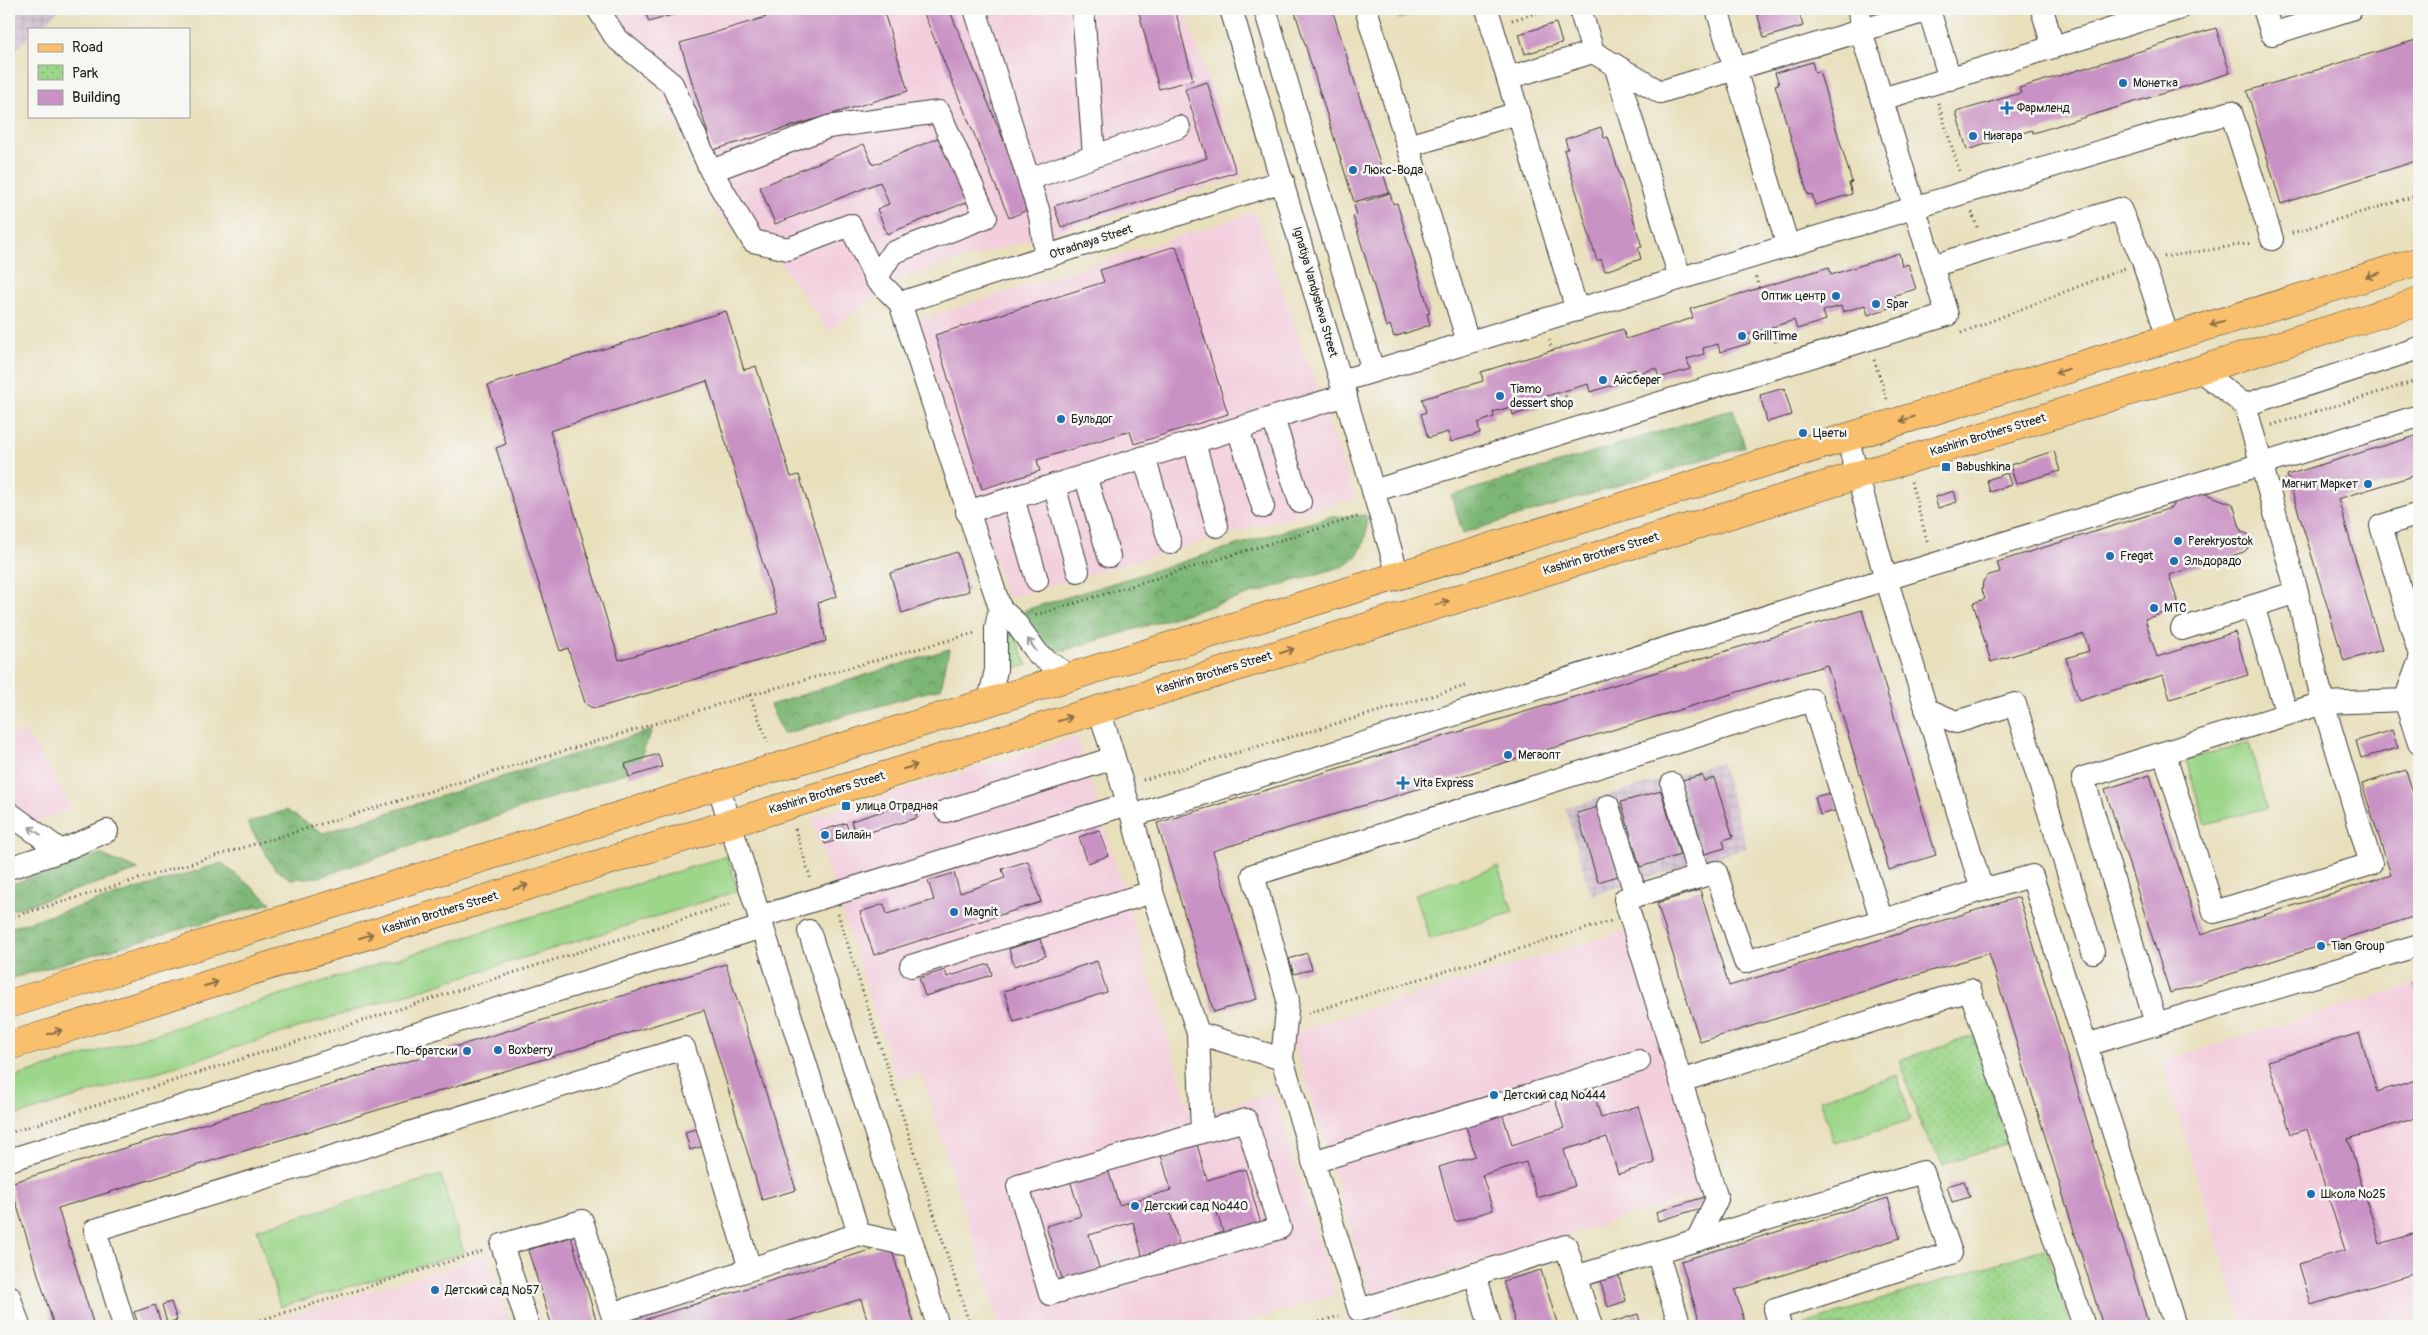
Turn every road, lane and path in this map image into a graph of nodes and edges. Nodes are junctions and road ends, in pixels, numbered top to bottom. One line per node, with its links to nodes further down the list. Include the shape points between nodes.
1 (598, 9): 28 (street, via 616,38 672,84)
2 (975, 9): 29 (street)
3 (1083, 9): 27 (street)
4 (1231, 9): 30 (street, Ignatiya Vandysheva Street)
5 (1265, 9): 32 (street)
6 (1366, 9): 26 (street)
7 (1550, 9): 15 (path)
8 (1580, 9): 18 (street)
9 (1717, 9): 20 (street)
10 (1859, 9): 16 (street)
11 (2042, 9): 17 (street)
12 (2178, 9): 17 (street)
13 (2264, 9): 14 (street, via 2272,34)
14 (2340, 10)
15 (1490, 18): 21 (street)
16 (1861, 31): 20 (street); 22 (street, via 1929,10); 23 (street)
17 (2053, 47): 22 (street)
18 (1593, 52): 19 (street); 21 (street)
19 (1615, 65): 20 (street, via 1660,92); 46 (street)
20 (1735, 69): 37 (street)
21 (1508, 78): 24 (street)
22 (1941, 81): 23 (street); 31 (path)
23 (1882, 99): 35 (street)
24 (1518, 113): 26 (street); 51 (street)
25 (1179, 127): 27 (street)
26 (1408, 146): 55 (street)
27 (1094, 156): 29 (street)
28 (711, 171): 45 (street, via 753,241 788,249 850,225); 45 (street, via 828,127 939,112 986,217 892,253)
29 (1029, 179): 39 (street, via 1040,216)
30 (1282, 181): 34 (street, Ignatiya Vandysheva Street); 39 (street, Otradnaya Street)
31 (1966, 192): 35 (street); 36 (street, via 2231,112); 38 (path)
32 (1321, 194): 34 (street); 61 (street)
33 (2419, 195): 36 (path)
34 (1289, 205): 63 (street, Ignatiya Vandysheva Street)
35 (1914, 207): 37 (street); 42 (street)
36 (2272, 239): 40 (path)
37 (1788, 246): 46 (street)
38 (1984, 250): 40 (street, via 2120,209); 42 (street)
39 (1046, 256): 50 (street, Otradnaya Street)
40 (2143, 261): 52 (path); 54 (street)
41 (2419, 261): 54 (main road, one-way to 54)
42 (1932, 266): 77 (street, via 1947,315)
43 (1765, 274): 44 (path)
44 (1756, 276): 47 (path); 48 (path)
45 (876, 278): 50 (street)
46 (1680, 278): 51 (street)
47 (1746, 279)
48 (1759, 288)
49 (2419, 302): 60 (main road, Kashirin Brothers Street)
50 (900, 303): 80 (street)
51 (1577, 310): 55 (street)
52 (1954, 335)
53 (1558, 337): 57 (path, via 1548,340)
54 (2168, 338): 69 (main road, one-way to 69)
55 (1468, 342): 61 (street)
56 (2419, 348): 64 (street)
57 (1552, 351)
58 (1882, 357): 59 (path)
59 (1864, 362)
60 (2199, 370): 64 (street); 74 (main road, Kashirin Brothers Street)
61 (1373, 371): 63 (street)
62 (2419, 380): 68 (path)
63 (1343, 388): 66 (street); 77 (street, Ignatiya Vandysheva Street)
64 (2245, 405): 68 (street)
65 (2419, 416): 72 (street)
66 (1272, 418): 67 (street); 78 (street)
67 (1238, 428): 70 (street); 79 (street)
68 (2254, 431): 72 (street)
69 (1846, 437): 74 (street); 86 (main road)
70 (1194, 442): 71 (street); 82 (street)
71 (1144, 457): 73 (street); 83 (street)
72 (2262, 466): 87 (street); 89 (street)
73 (1085, 475): 75 (street); 84 (street)
74 (1858, 475): 87 (street); 99 (main road, Kashirin Brothers Street, one-way to 74)
75 (1054, 485): 76 (street); 85 (street)
76 (1013, 498): 80 (street); 88 (street)
77 (1376, 501): 86 (street, Ignatiya Vandysheva Street); 91 (path)
78 (1300, 502)
79 (1263, 507)
80 (967, 512): 91 (street)
81 (2419, 514): 93 (street, via 2381,526)
82 (1217, 526)
83 (1170, 543)
84 (1109, 556)
85 (1078, 571)
86 (1398, 575): 95 (main road)
87 (1886, 579): 100 (street); 108 (street)
88 (1037, 580)
89 (2297, 592): 90 (street); 98 (street)
90 (2253, 606): 92 (street); 101 (street)
91 (1004, 619): 95 (street, one-way to 91, via 1039,656); 97 (street); 121 (path)
92 (2182, 629)
93 (2419, 652)
94 (2419, 662): 96 (street)
95 (1069, 676): 97 (main road)
96 (2405, 700): 98 (street); 102 (street)
97 (989, 701): 106 (main road)
98 (2323, 703): 101 (street); 103 (street, via 2371,864 2214,912)
99 (1099, 709): 104 (street); 111 (main road, Kashirin Brothers Street, one-way to 99)
100 (1926, 709): 117 (street); 126 (street, via 1956,722 2015,704)
101 (2287, 714): 103 (street)
102 (2419, 743)
103 (2164, 753): 130 (street, via 2082,778)
104 (1114, 758): 108 (street); 109 (street)
105 (1672, 784): 115 (street)
106 (718, 785): 111 (street); 128 (main road)
107 (1608, 806): 120 (street)
108 (1130, 810): 118 (street); 119 (street)
109 (946, 812)
110 (9, 813): 113 (street, one-way to 110)
111 (729, 822): 123 (street); 133 (main road, Kashirin Brothers Street, one-way to 111)
112 (108, 831): 113 (street)
113 (61, 851): 114 (street)
114 (9, 868)
115 (1699, 877): 120 (street); 122 (street, via 1716,872 1745,962)
116 (810, 879): 119 (path)
117 (1982, 890): 122 (street); 132 (street, via 2032,876)
118 (1152, 892): 127 (street); 131 (street)
119 (832, 895): 123 (street); 155 (path)
120 (1633, 905): 129 (path); 136 (street)
121 (9, 918)
122 (1882, 921): 129 (street, via 1812,700 1253,875 1288,1000)
123 (760, 922): 138 (street); 140 (street)
124 (809, 931): 143 (street)
125 (2419, 944): 130 (street)
126 (2093, 952)
127 (911, 966)
128 (9, 1004)
129 (1286, 1020): 134 (street)
130 (2156, 1024): 132 (street)
131 (1198, 1033): 134 (street); 137 (street)
132 (2086, 1045): 162 (street)
133 (9, 1046)
134 (1282, 1059): 139 (street)
135 (1639, 1061): 139 (street)
136 (1680, 1081): 141 (street, via 1717,1199); 161 (street, via 1970,990)
137 (1202, 1132): 137 (street, via 1246,1120 1280,1228 1050,1294 1018,1186)
138 (9, 1160)
139 (1313, 1162): 149 (street)
140 (860, 1234): 143 (street); 145 (street)
141 (1697, 1240): 144 (street); 160 (street, via 1923,1172 1951,1254 1774,1310)
142 (502, 1245): 145 (street, via 582,1221 612,1314); 152 (path); 153 (street)
143 (913, 1246): 154 (street)
144 (1657, 1252): 147 (street); 159 (street)
145 (750, 1269): 151 (street, via 684,1048 95,1230)
146 (1475, 1274): 147 (street, via 1566,1246); 149 (street); 157 (street)
147 (1575, 1277): 158 (street)
148 (9, 1296): 150 (street)
149 (1359, 1310): 156 (path)
150 (19, 1326)
151 (124, 1326)
152 (242, 1326)
153 (528, 1326)
154 (938, 1326)
155 (970, 1326)
156 (1305, 1326)
157 (1490, 1326)
158 (1591, 1326)
159 (1680, 1326)
160 (1780, 1326)
161 (2084, 1326)
162 (2175, 1326)

